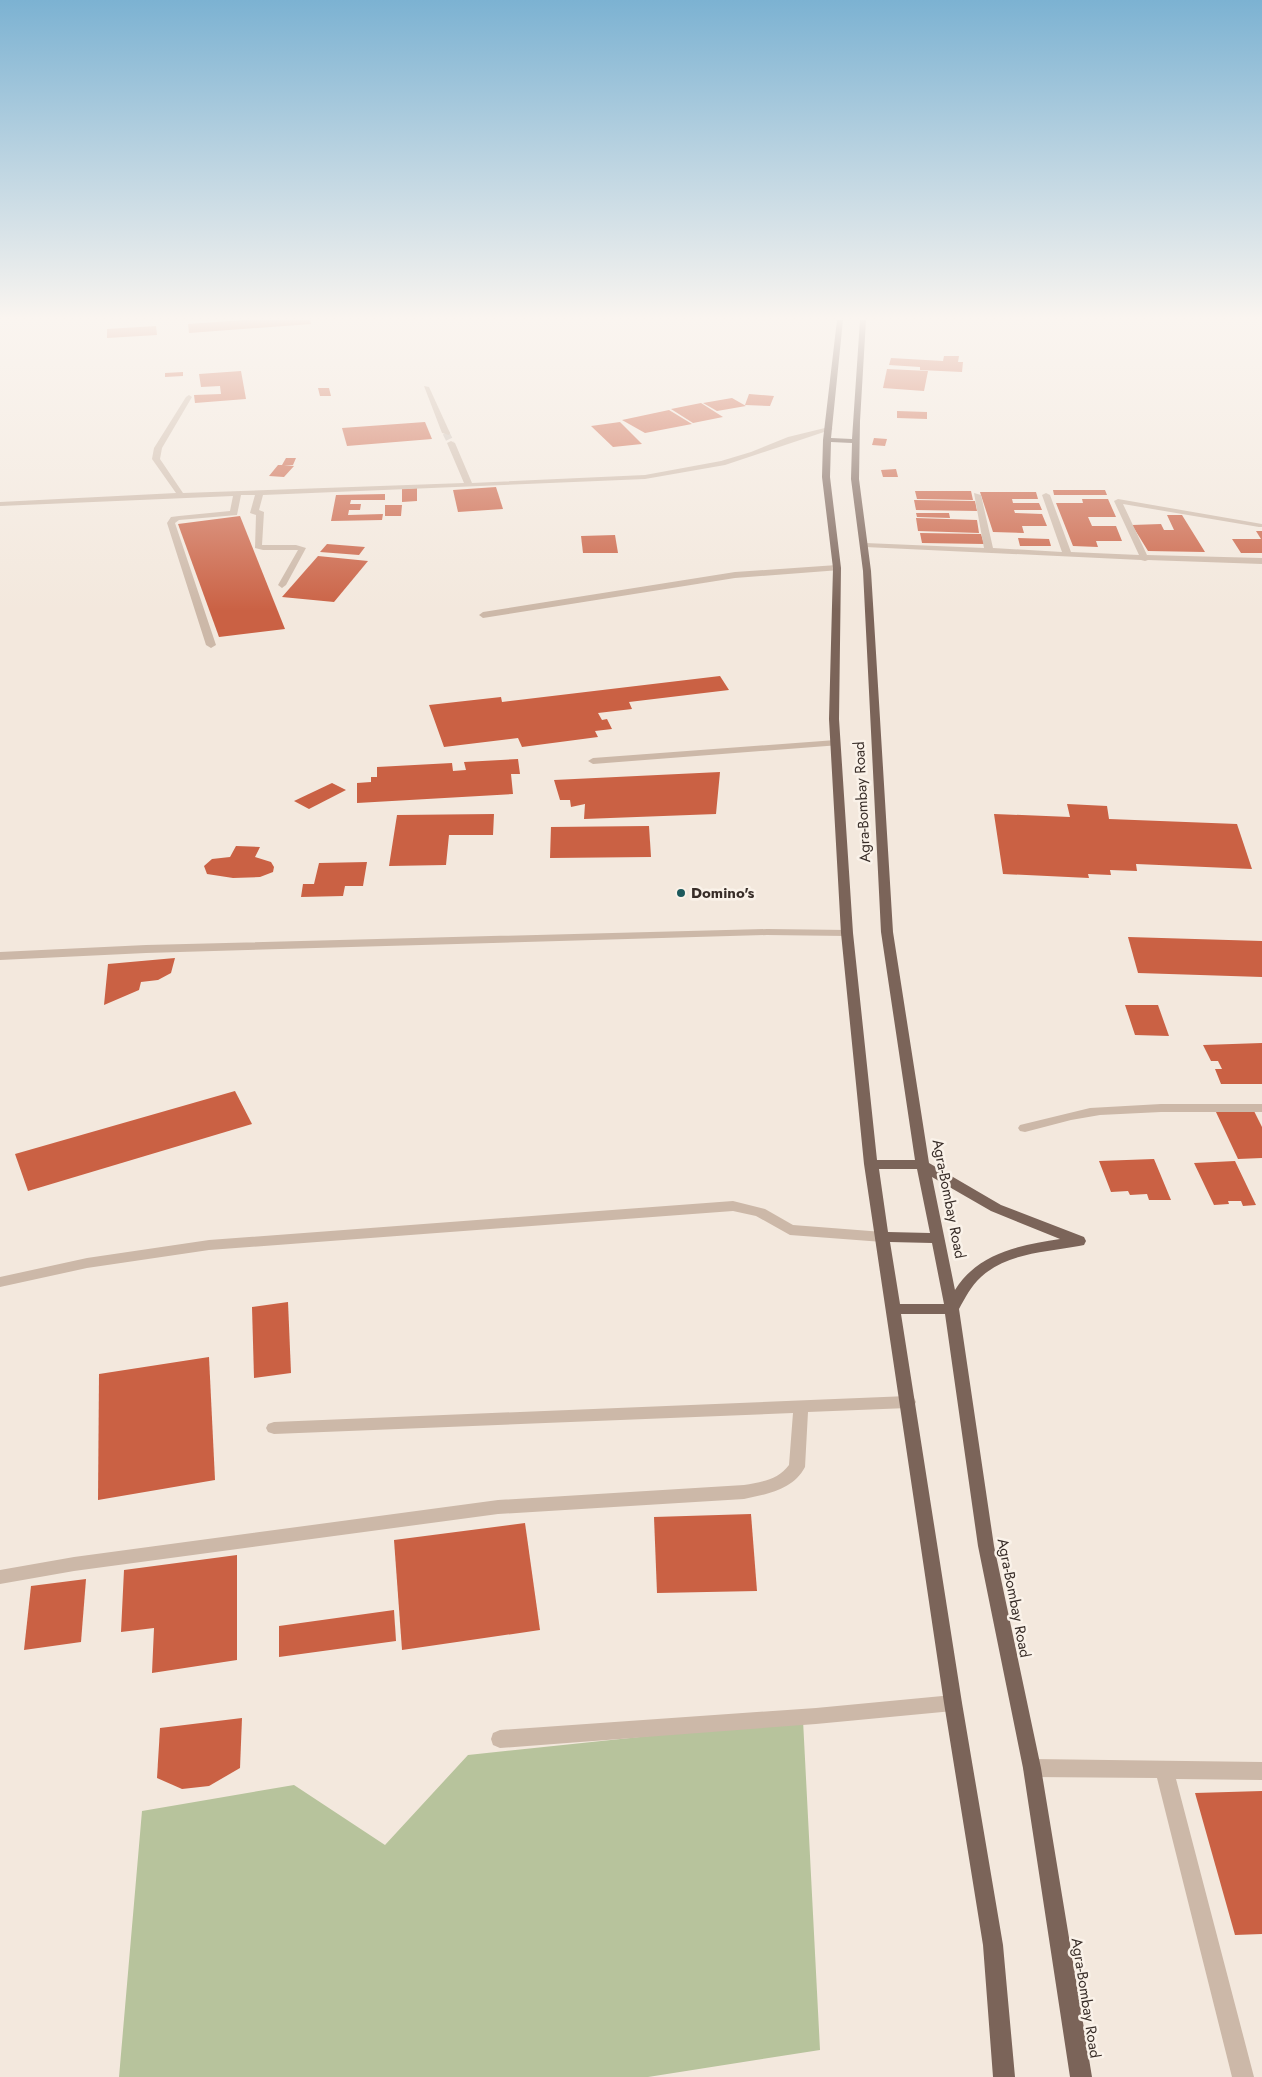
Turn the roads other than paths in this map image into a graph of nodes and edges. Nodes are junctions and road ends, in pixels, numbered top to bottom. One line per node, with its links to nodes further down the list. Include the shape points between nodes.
1 (177, 417): 14 (street, via 158,448 156,459)
2 (439, 417): 6 (street)
3 (830, 417): 5 (main road, Agra-Bombay Road)
4 (858, 417): 9 (main road, Agra-Bombay Road)
5 (829, 429): 8 (main road, Agra-Bombay Road); 10 (street, via 738,458 655,475)
6 (446, 433)
7 (450, 443): 10 (street)
8 (827, 444): 9 (main road); 23 (main road, Agra-Bombay Road, via 826,477)
9 (856, 445): 18 (main road, Agra-Bombay Road, via 856,479)
10 (469, 485): 12 (street)
11 (238, 492): 12 (street); 14 (street); 26 (street, via 234,513 179,518 171,523)
12 (260, 492): 24 (street, via 254,512 260,512 258,546 302,548)
13 (977, 494): 19 (street)
14 (181, 495): 16 (street)
15 (1046, 495): 20 (street)
16 (0, 504)
17 (1259, 525): 21 (street, via 1118,502)
18 (865, 545): 19 (street); 34 (main road, Agra-Bombay Road, via 887,932)
19 (989, 550): 20 (street)
20 (1067, 553): 21 (street)
21 (1145, 559): 22 (street)
22 (1262, 561)
23 (837, 568): 25 (street, via 735,575); 27 (main road, Agra-Bombay Road)
24 (282, 585)
25 (483, 614)
26 (211, 645)
27 (836, 743): 28 (street); 29 (main road, Agra-Bombay Road)
28 (592, 761)
29 (847, 933): 30 (street, via 757,932); 33 (main road, Agra-Bombay Road)
30 (0, 956)
31 (1262, 1108): 32 (street, via 1099,1111 1065,1116)
32 (1025, 1128)
33 (871, 1164): 34 (main road); 35 (main road, Agra-Bombay Road)
34 (923, 1165): 36 (main road, Agra-Bombay Road); 38 (main road, via 996,1208 1079,1240 1024,1251 997,1261 977,1272)
35 (883, 1237): 36 (main road); 37 (street, via 790,1230 760,1212 733,1206 209,1244 87,1263); 39 (main road, Agra-Bombay Road)
36 (938, 1238): 38 (main road, Agra-Bombay Road)
37 (0, 1282)
38 (952, 1308): 39 (main road); 46 (main road, Agra-Bombay Road, via 986,1546)
39 (893, 1309): 40 (main road, Agra-Bombay Road)
40 (908, 1402): 41 (street); 44 (main road, Agra-Bombay Road)
41 (801, 1405): 42 (street); 43 (street, via 797,1467 792,1475 776,1485 744,1492 498,1507)
42 (274, 1428)
43 (0, 1576)
44 (953, 1703): 45 (street); 49 (main road, Agra-Bombay Road, via 993,1945)
45 (500, 1739)
46 (1032, 1768): 47 (street); 50 (main road, Agra-Bombay Road)
47 (1165, 1771): 48 (street); 51 (street)
48 (1262, 1771)
49 (1004, 2077)
50 (1081, 2077)
51 (1243, 2077)

